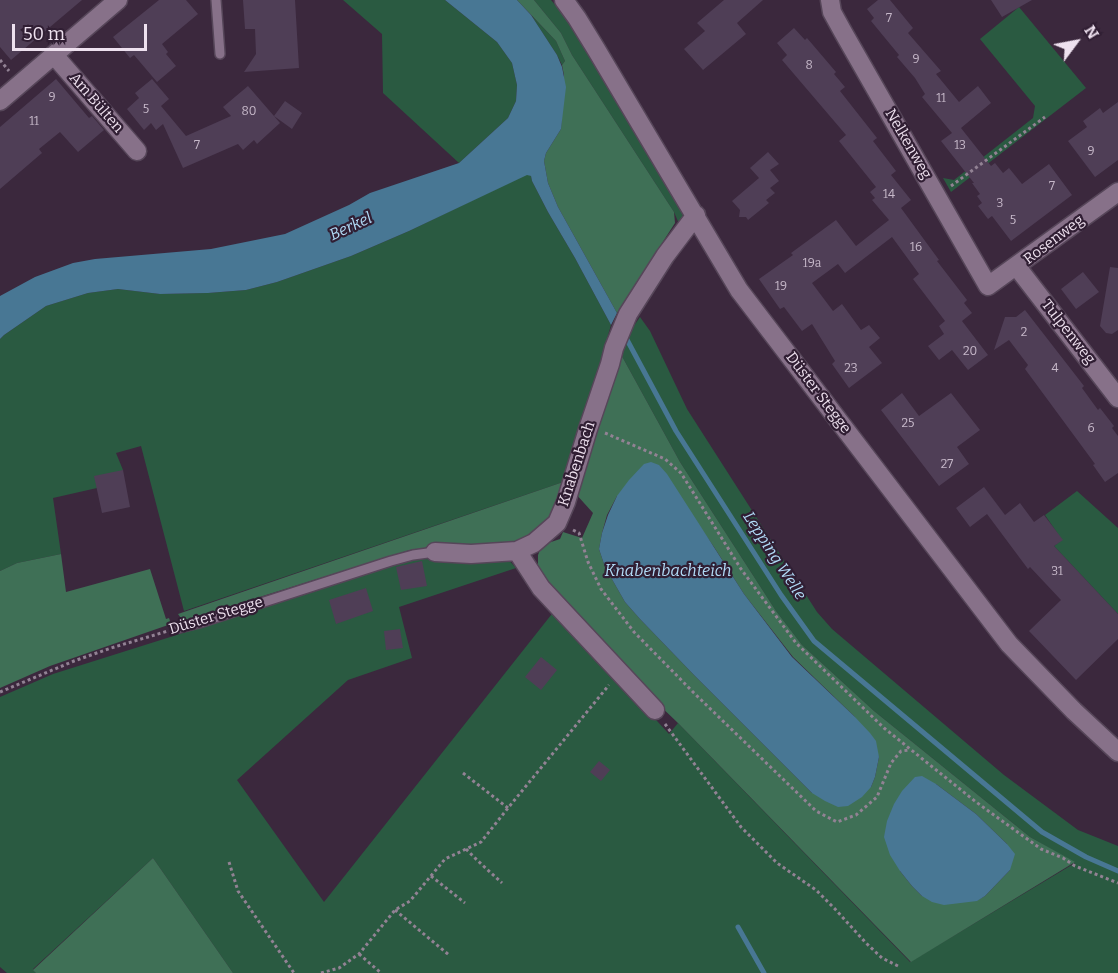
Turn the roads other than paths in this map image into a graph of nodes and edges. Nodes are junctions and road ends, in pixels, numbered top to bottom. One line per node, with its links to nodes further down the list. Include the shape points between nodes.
1 (118, 0): 6 (street)
2 (216, 0): 5 (lane)
3 (564, 0): 10 (street, Düster Stegge)
4 (830, 0): 12 (street, Nelkenweg, via 843,32)
5 (220, 54)
6 (54, 55): 7 (street); 8 (street, Am Bülten)
7 (0, 101)
8 (137, 151)
9 (1118, 192): 11 (street, Rosenweg)
10 (696, 215): 14 (street, Knabenbach, via 628,314 557,523 534,543); 18 (street, Düster Stegge, via 739,290 1009,644)
11 (1017, 267): 12 (street, Rosenweg); 13 (street, Tulpenweg)
12 (988, 286)
13 (1118, 398)
14 (517, 551): 15 (street, Knabenbach); 17 (street, via 541,588)
15 (435, 552): 16 (lane, Düster Stegge, via 391,561)
16 (179, 628)
17 (656, 710)
18 (1118, 752)

